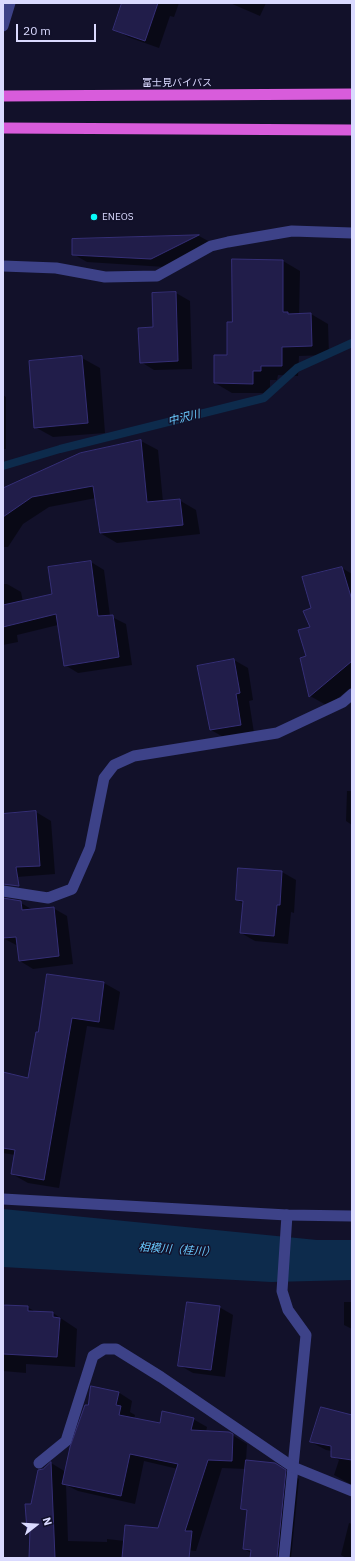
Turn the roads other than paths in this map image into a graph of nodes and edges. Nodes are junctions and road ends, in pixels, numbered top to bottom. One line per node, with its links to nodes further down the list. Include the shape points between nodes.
1 (10, 3): 2 (street)
2 (3, 26)
3 (352, 94): 4 (highway, 富士見バイパス)
4 (3, 96)
5 (3, 128): 6 (highway)
6 (352, 130)
7 (352, 233): 8 (street, via 292,232 228,242 211,246 157,276 105,277 56,268)
8 (3, 266)
9 (352, 694): 10 (street, via 343,702 278,733 134,756 114,765 104,778 90,848 72,889 48,898)
10 (3, 891)
11 (3, 1199): 13 (street)
12 (352, 1216): 13 (street)
13 (286, 1221): 15 (street, via 282,1291 288,1310 306,1335)
14 (39, 1463): 15 (street, via 66,1441 93,1356 104,1349 116,1349)
15 (293, 1467): 16 (street); 17 (street)
16 (352, 1491)
17 (284, 1558)

